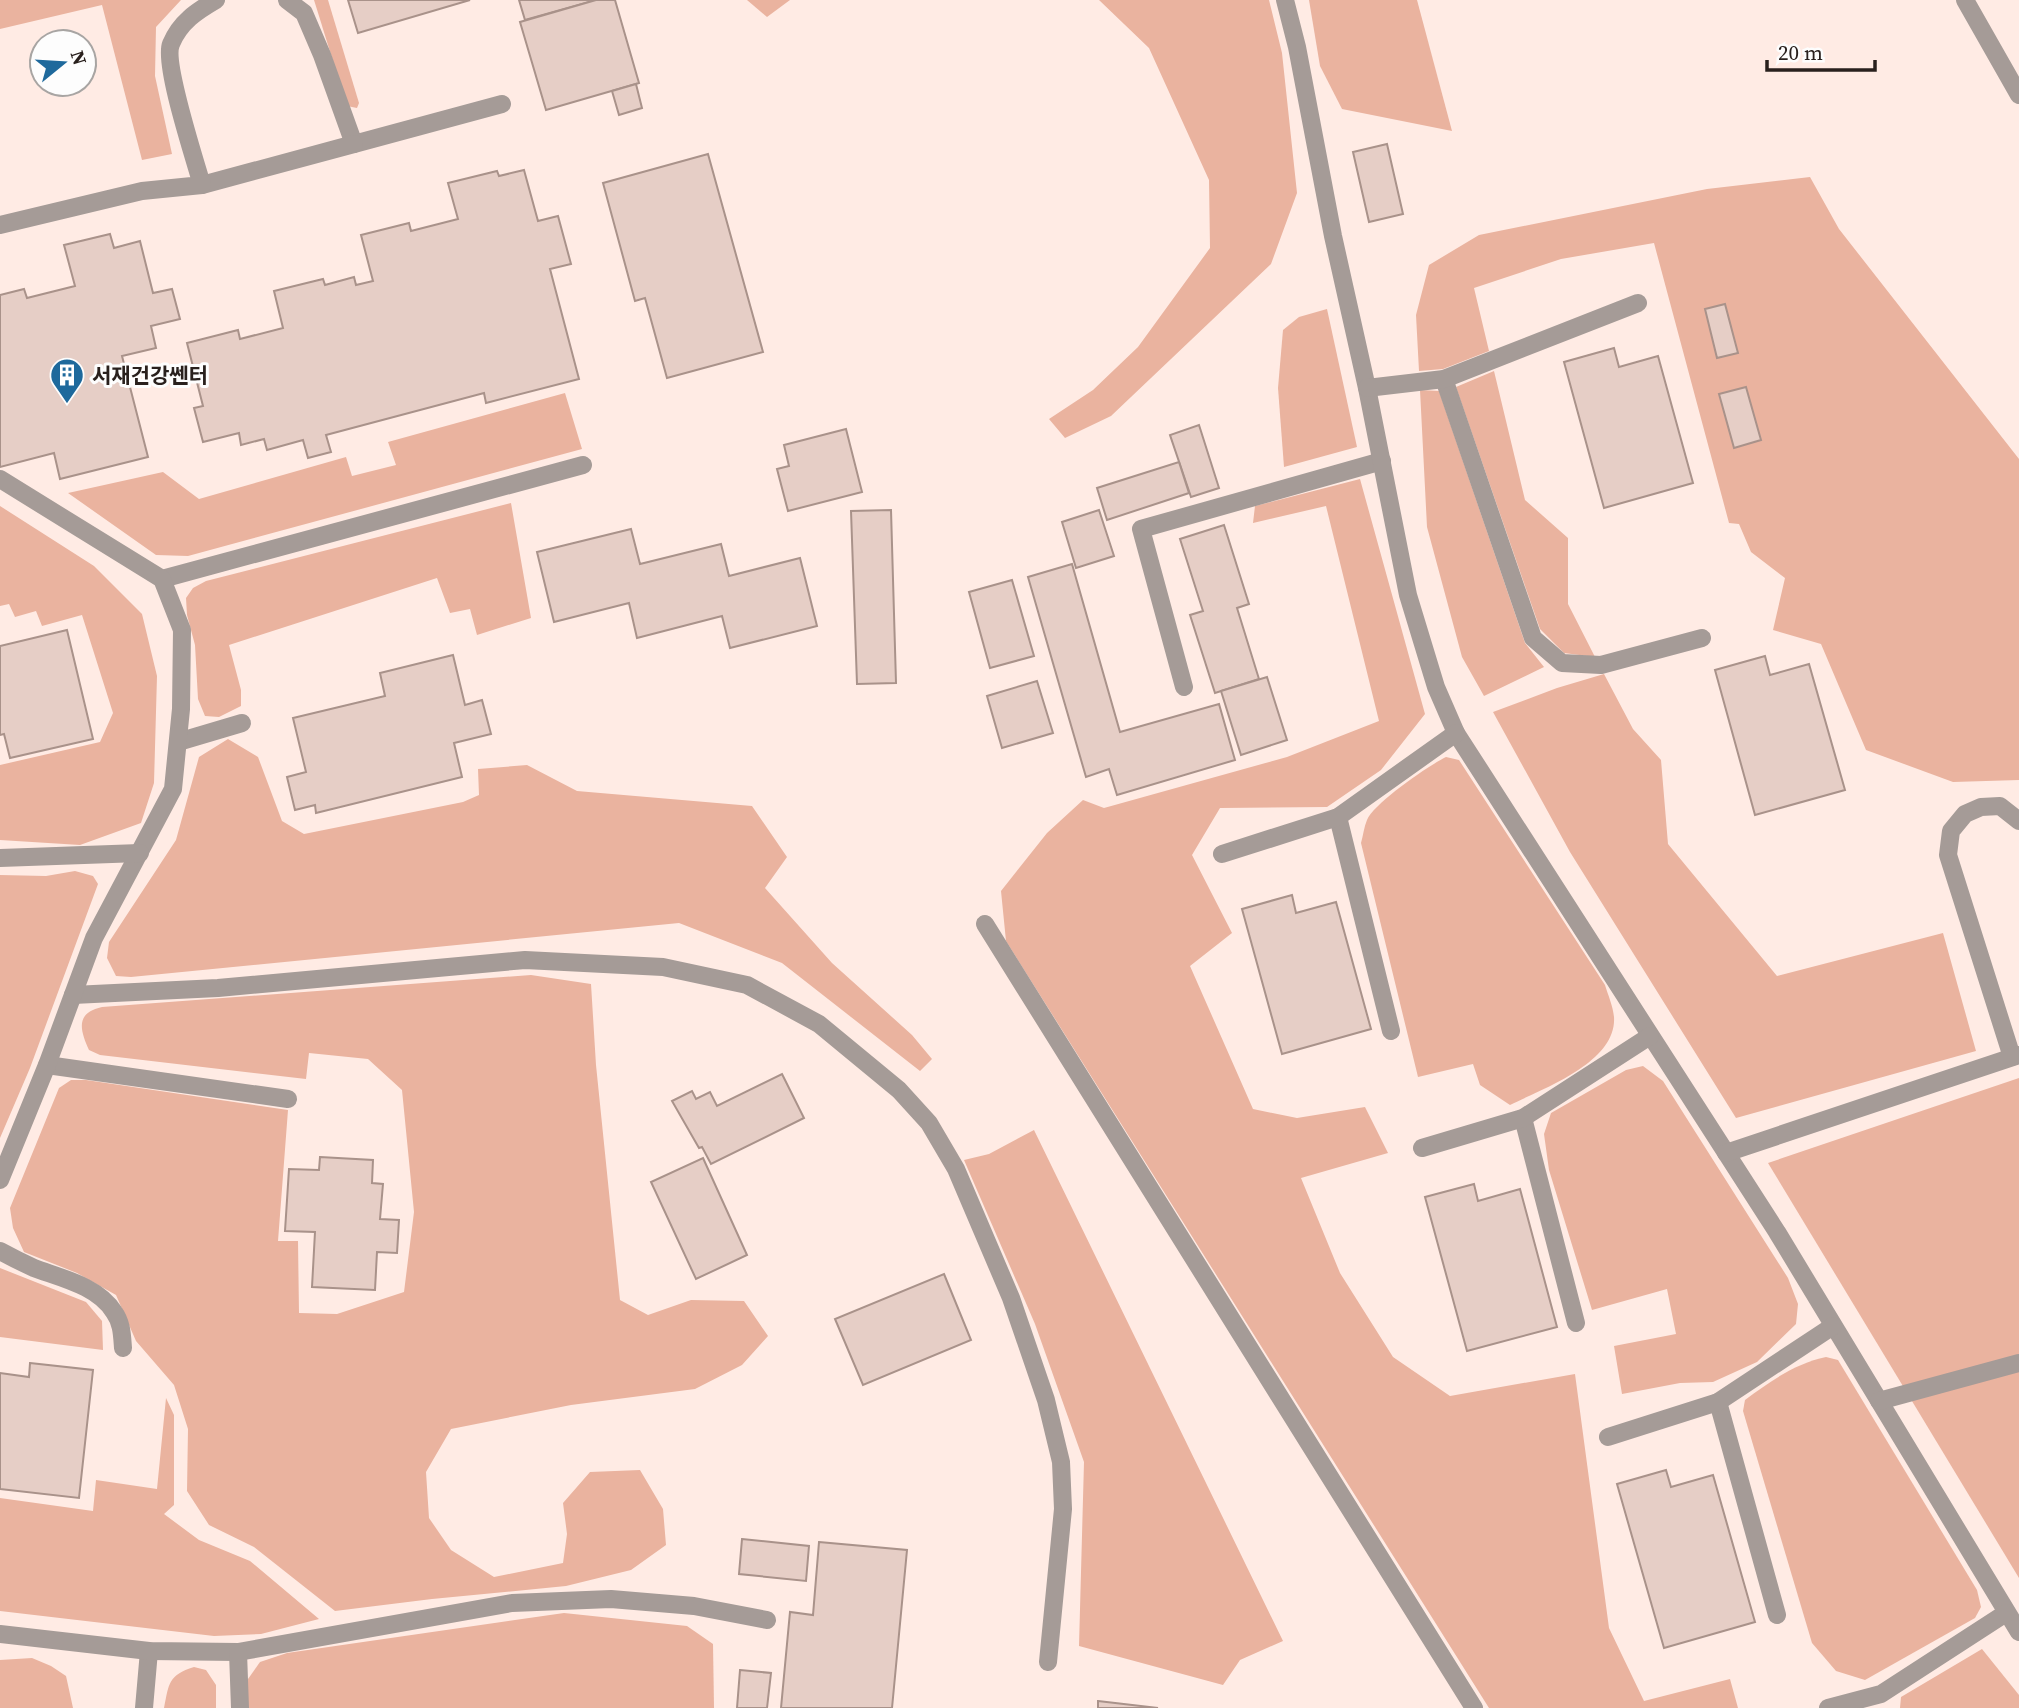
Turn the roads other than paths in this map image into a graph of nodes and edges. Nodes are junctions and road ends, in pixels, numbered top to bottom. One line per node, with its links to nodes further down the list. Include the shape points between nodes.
1 (216, 0): 8 (street, via 190,16 170,46 172,74)
2 (287, 0): 7 (street, via 304,13)
3 (1285, 0): 12 (street)
4 (1965, 0): 5 (street)
5 (2019, 95)
6 (502, 104): 7 (street)
7 (354, 144): 8 (street)
8 (202, 185): 9 (street, via 142,191)
9 (0, 225)
10 (1638, 303): 11 (street)
11 (1444, 379): 12 (street); 17 (street, via 1533,638 1562,663 1601,665)
12 (1367, 388): 13 (street)
13 (1382, 461): 18 (street, via 1141,529); 20 (street, via 1408,595 1436,687)
14 (583, 466): 16 (street)
15 (0, 479): 16 (street)
16 (162, 579): 21 (street, via 182,630)
17 (1702, 638)
18 (1184, 687)
19 (242, 723): 21 (street)
20 (1457, 733): 22 (street); 30 (street)
21 (178, 742): 24 (street, via 173,789)
22 (1338, 817): 25 (street); 29 (street)
23 (2019, 821): 31 (street, via 2000,806 1965,814 1951,831 1948,855)
24 (140, 853): 26 (street); 28 (street, via 94,938)
25 (1222, 854)
26 (0, 858)
27 (985, 924): 57 (street)
28 (73, 995): 32 (street); 53 (street, via 218,988 525,960 663,967 747,985 819,1024 899,1090 929,1123 956,1169 1011,1298 1046,1400 1061,1462 1063,1510)
29 (1391, 1031)
30 (1650, 1036): 34 (street); 36 (street)
31 (2015, 1056): 36 (street)
32 (47, 1065): 33 (street); 37 (street)
33 (288, 1099)
34 (1523, 1118): 35 (street); 39 (street)
35 (1422, 1148)
36 (1726, 1153): 40 (street)
37 (0, 1180)
38 (0, 1251): 41 (street, via 99,1295 114,1310 122,1328)
39 (1576, 1323)
40 (1833, 1326): 43 (street); 44 (street)
41 (123, 1348)
42 (2019, 1363): 43 (street)
43 (1879, 1401): 46 (street)
44 (1718, 1402): 45 (street); 47 (street)
45 (1608, 1437)
46 (2006, 1613): 49 (street); 54 (street)
47 (1777, 1615)
48 (766, 1620): 52 (street, via 694,1606 611,1598 512,1603)
49 (2019, 1632)
50 (0, 1634): 51 (street)
51 (149, 1651): 52 (street); 55 (street)
52 (239, 1651): 56 (street)
53 (1048, 1662)
54 (1883, 1701): 58 (street)
55 (144, 1708)
56 (240, 1708)
57 (1474, 1708)
58 (1828, 1708)

